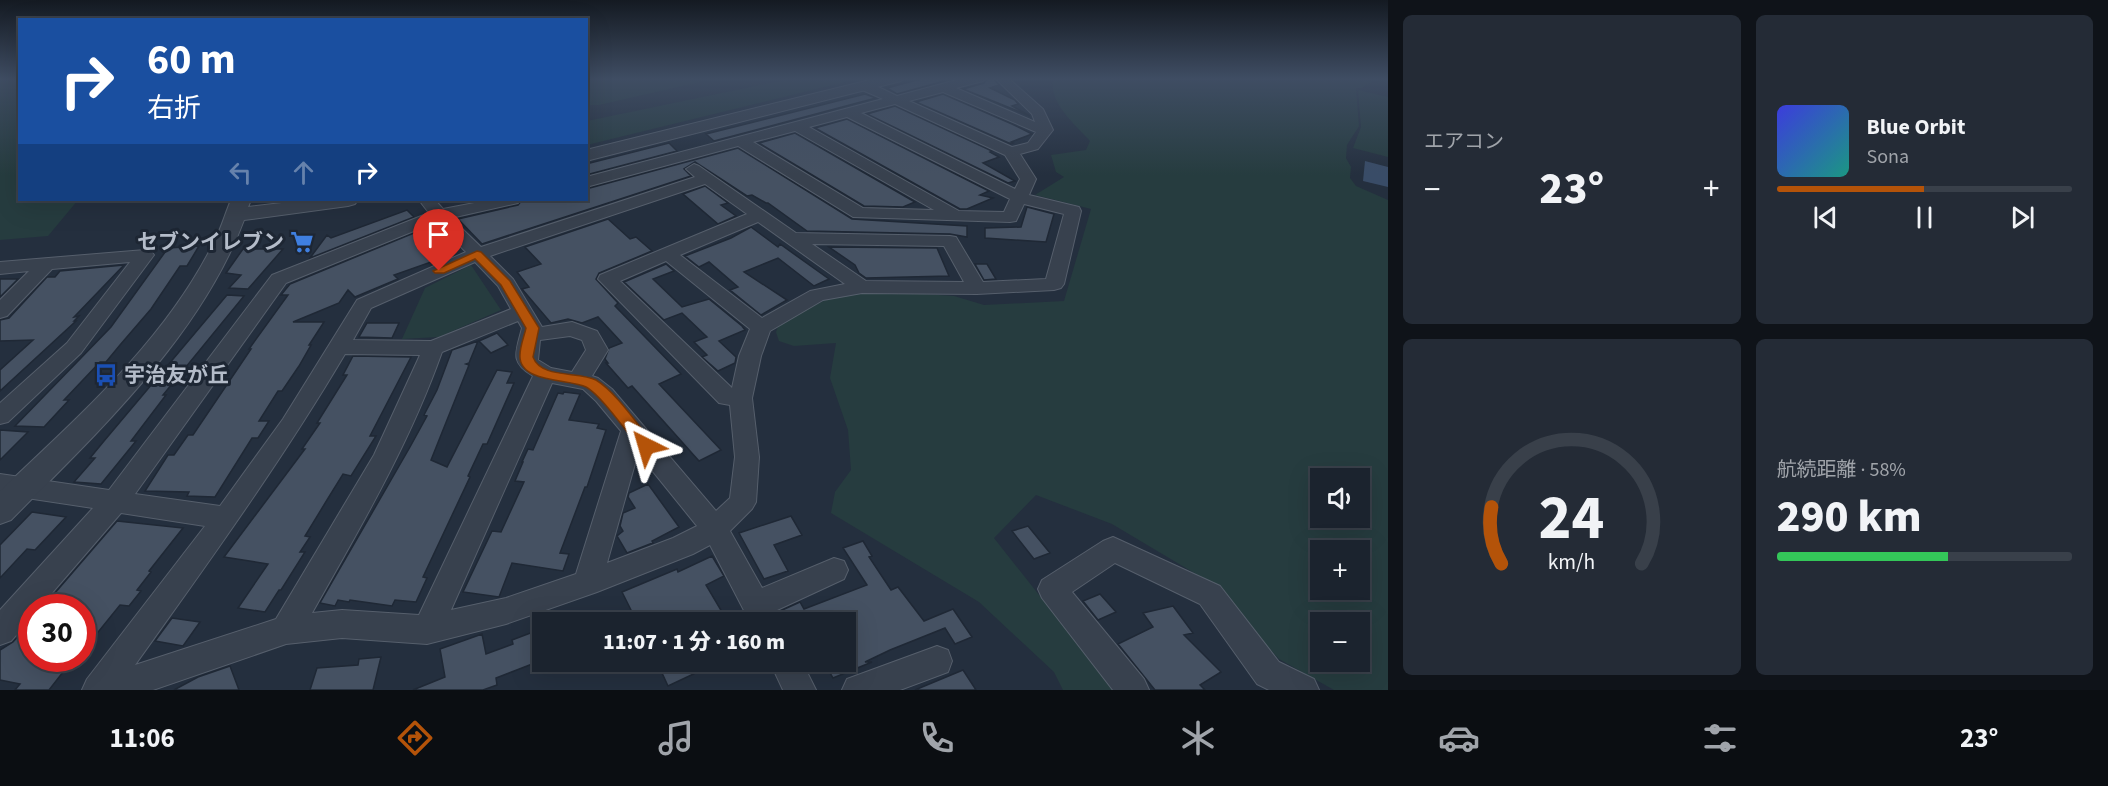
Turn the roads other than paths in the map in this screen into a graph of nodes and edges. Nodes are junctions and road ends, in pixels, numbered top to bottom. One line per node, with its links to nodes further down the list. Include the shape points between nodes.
1 (768, 110): 9 (street)
2 (855, 110): 6 (street)
3 (919, 110): 12 (street)
4 (997, 110): 8 (street)
5 (1036, 110): 8 (street)
6 (848, 112): 7 (street); 17 (street)
7 (797, 126): 10 (street); 23 (street)
8 (1045, 131): 12 (street, via 1033,146)
9 (681, 132): 11 (street); 13 (street)
10 (740, 141): 11 (street); 23 (street, via 859,213)
11 (704, 151): 14 (street)
12 (1011, 152): 17 (street, via 1028,179)
13 (588, 155)
14 (680, 158): 15 (street); 16 (street)
15 (706, 178): 22 (street); 25 (street)
16 (588, 181)
17 (1020, 198): 23 (street, via 1010,217); 30 (street, via 1073,211 1054,284)
18 (332, 201): 20 (street)
19 (502, 201): 21 (street)
20 (239, 207): 42 (street, via 209,271 166,334 117,392)
21 (433, 208): 25 (street); 43 (street, via 279,279)
22 (760, 215): 24 (street); 26 (street)
23 (956, 215)
24 (792, 238): 29 (street); 30 (street, via 950,241)
25 (477, 254): 32 (street, via 506,284); 35 (street, via 364,304)
26 (668, 254): 33 (street); 39 (street, via 607,279 727,397)
27 (46, 264): 28 (street); 31 (street); 40 (street, via 145,255 74,348)
28 (0, 268)
29 (862, 287): 30 (street); 33 (street, via 818,295)
30 (977, 288)
31 (0, 312)
32 (523, 312): 34 (street); 36 (street)
33 (761, 327): 39 (street)
34 (532, 335): 37 (street, via 526,357 535,370); 38 (street, via 572,329 590,336 597,350)
35 (338, 347): 36 (street); 45 (street, via 291,425)
36 (433, 348): 51 (street, via 418,391 374,478)
37 (545, 374): 38 (street); 52 (street)
38 (579, 380): 41 (street, via 590,383 604,395)
39 (741, 398): 46 (street, via 747,457 743,502)
40 (0, 416)
41 (633, 430): 46 (street); 48 (street)
42 (12, 486): 43 (street); 44 (street)
43 (116, 500): 45 (street); 53 (street)
44 (0, 511)
45 (226, 518): 56 (street)
46 (715, 529): 48 (street, via 683,546); 49 (street)
47 (834, 570): 50 (street)
48 (587, 583): 52 (street, via 506,611)
49 (759, 612)
50 (763, 612)
51 (285, 630): 52 (street, via 342,624); 57 (street)
52 (428, 630)
53 (0, 631)
54 (937, 661): 59 (street)
55 (790, 672): 58 (street)
56 (98, 690)
57 (106, 690)
58 (800, 690)
59 (858, 690)
60 (1133, 690): 61 (street, via 1052,589 1113,549 1210,595 1268,673)
61 (1303, 690)

